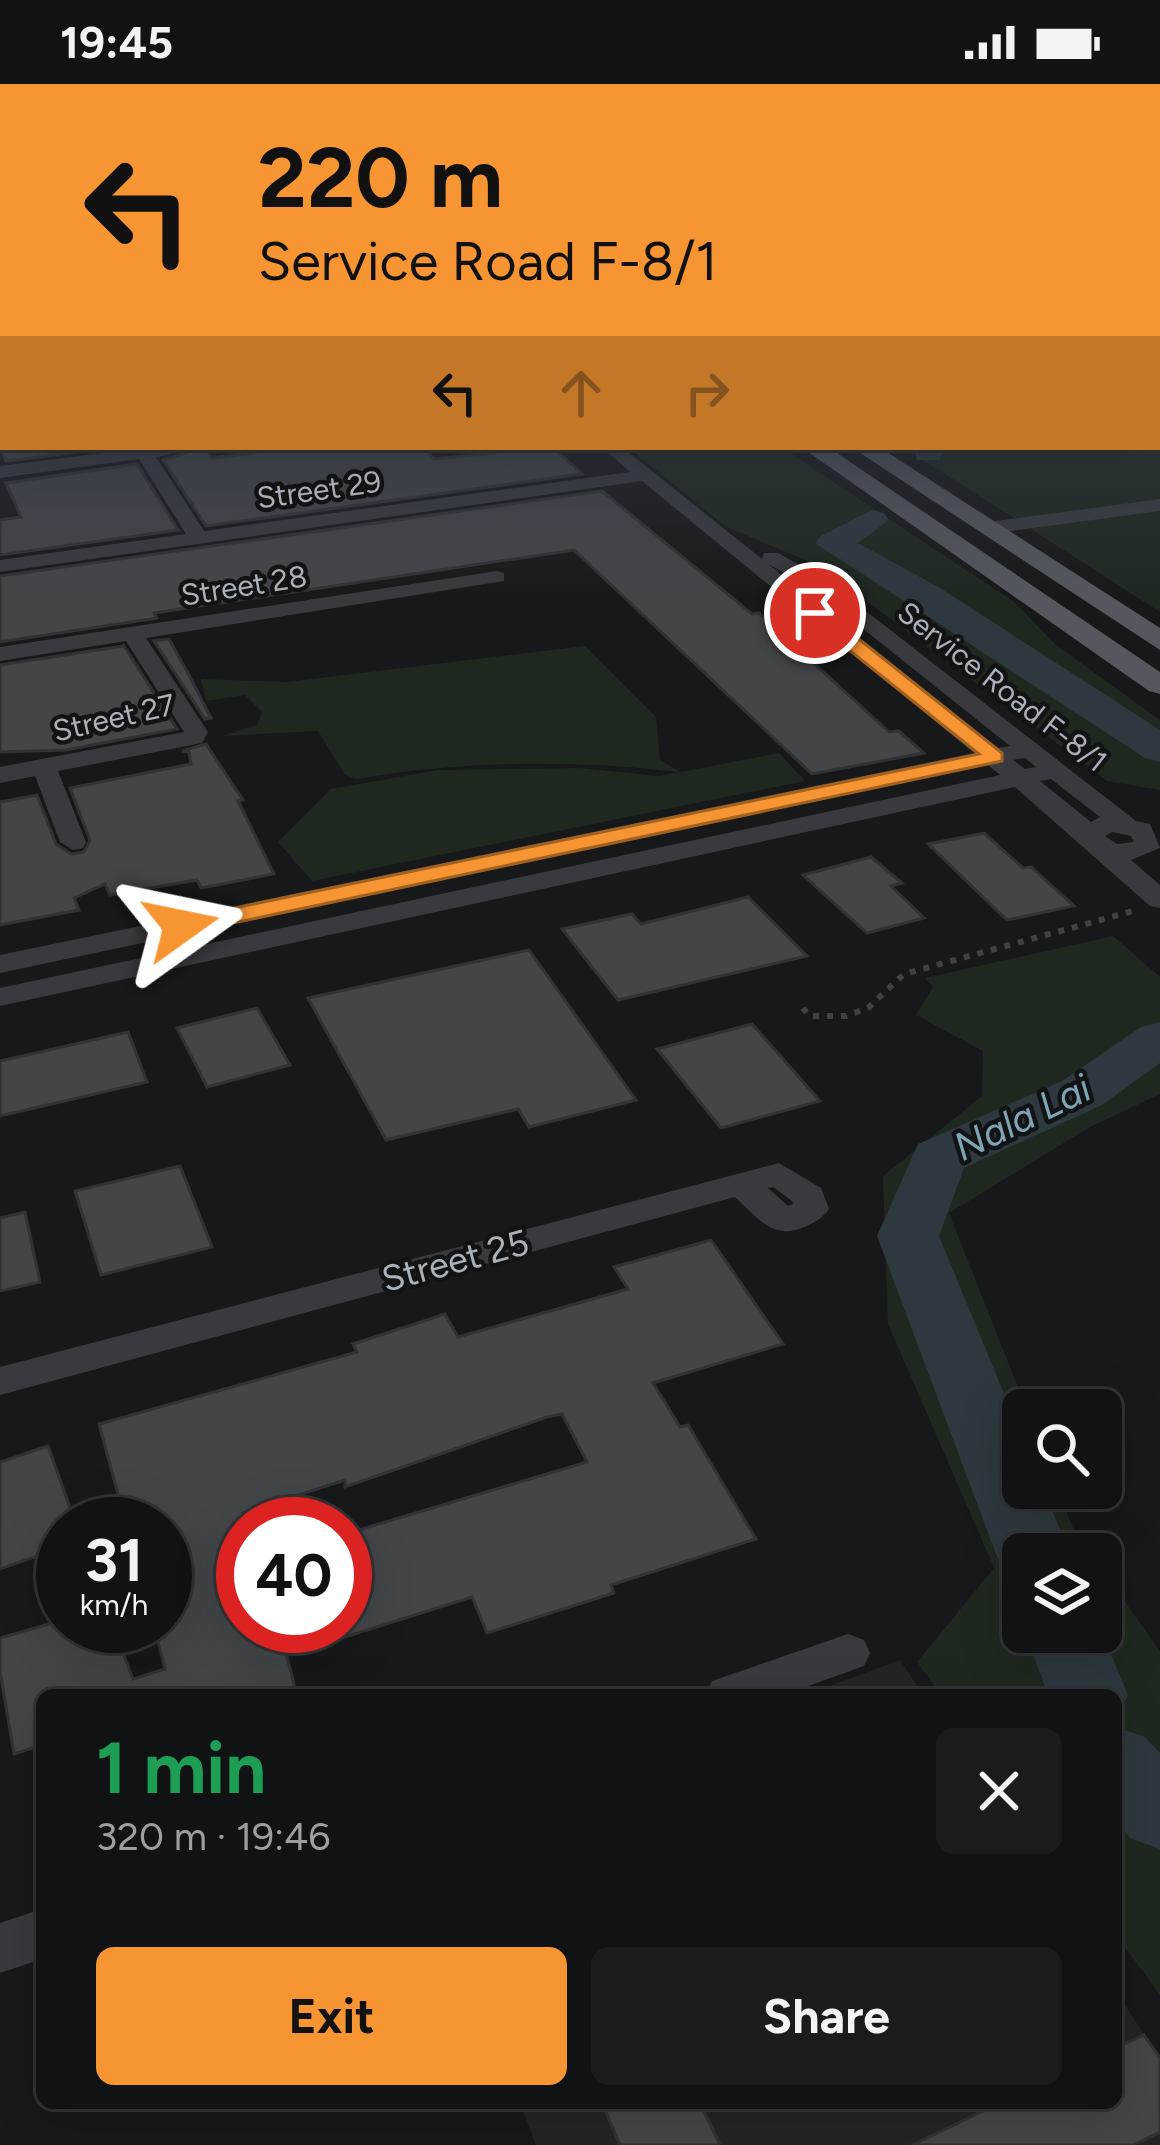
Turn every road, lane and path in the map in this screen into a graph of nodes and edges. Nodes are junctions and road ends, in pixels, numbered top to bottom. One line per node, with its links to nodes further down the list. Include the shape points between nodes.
1 (168, 450): 5 (street)
2 (615, 450): 7 (street, Service Road F-8/1)
3 (817, 450): 17 (main road)
4 (868, 450): 9 (main road)
5 (144, 453): 6 (street); 11 (street)
6 (0, 472)
7 (646, 475): 10 (street, Service Road F-8/1); 11 (street, Street 29)
8 (1160, 505): 9 (street)
9 (988, 528): 15 (main road)
10 (714, 531): 18 (street, Service Road F-8/1); 19 (street, Service Road F-8/1, via 820,584)
11 (198, 537): 12 (street, Street 29)
12 (0, 566)
13 (497, 577): 14 (street, Street 28)
14 (132, 634): 16 (street, Street 28); 20 (street, Street 27, via 193,738)
15 (1160, 641)
16 (0, 654)
17 (1160, 685)
18 (995, 757): 19 (street); 26 (street)
19 (1022, 764): 22 (street, Service Road F-8/1, via 1052,771); 23 (street, Service Road F-8/1); 27 (street)
20 (44, 767): 21 (street, Street 27); 24 (street)
21 (0, 775)
22 (1148, 835): 23 (street, via 1101,824)
23 (1095, 841): 25 (street, Service Road F-8/1)
24 (73, 842)
25 (1150, 905): 28 (path, via 904,974 868,1008 846,1016 809,1016)
26 (0, 964)
27 (0, 997)
28 (803, 1008)
29 (744, 1186): 30 (street, Street 25, via 784,1222 811,1210 809,1196 778,1174)
30 (0, 1381)
31 (848, 1653): 32 (street)
32 (745, 1689)
33 (36, 1936): 34 (street)
34 (0, 1948)

